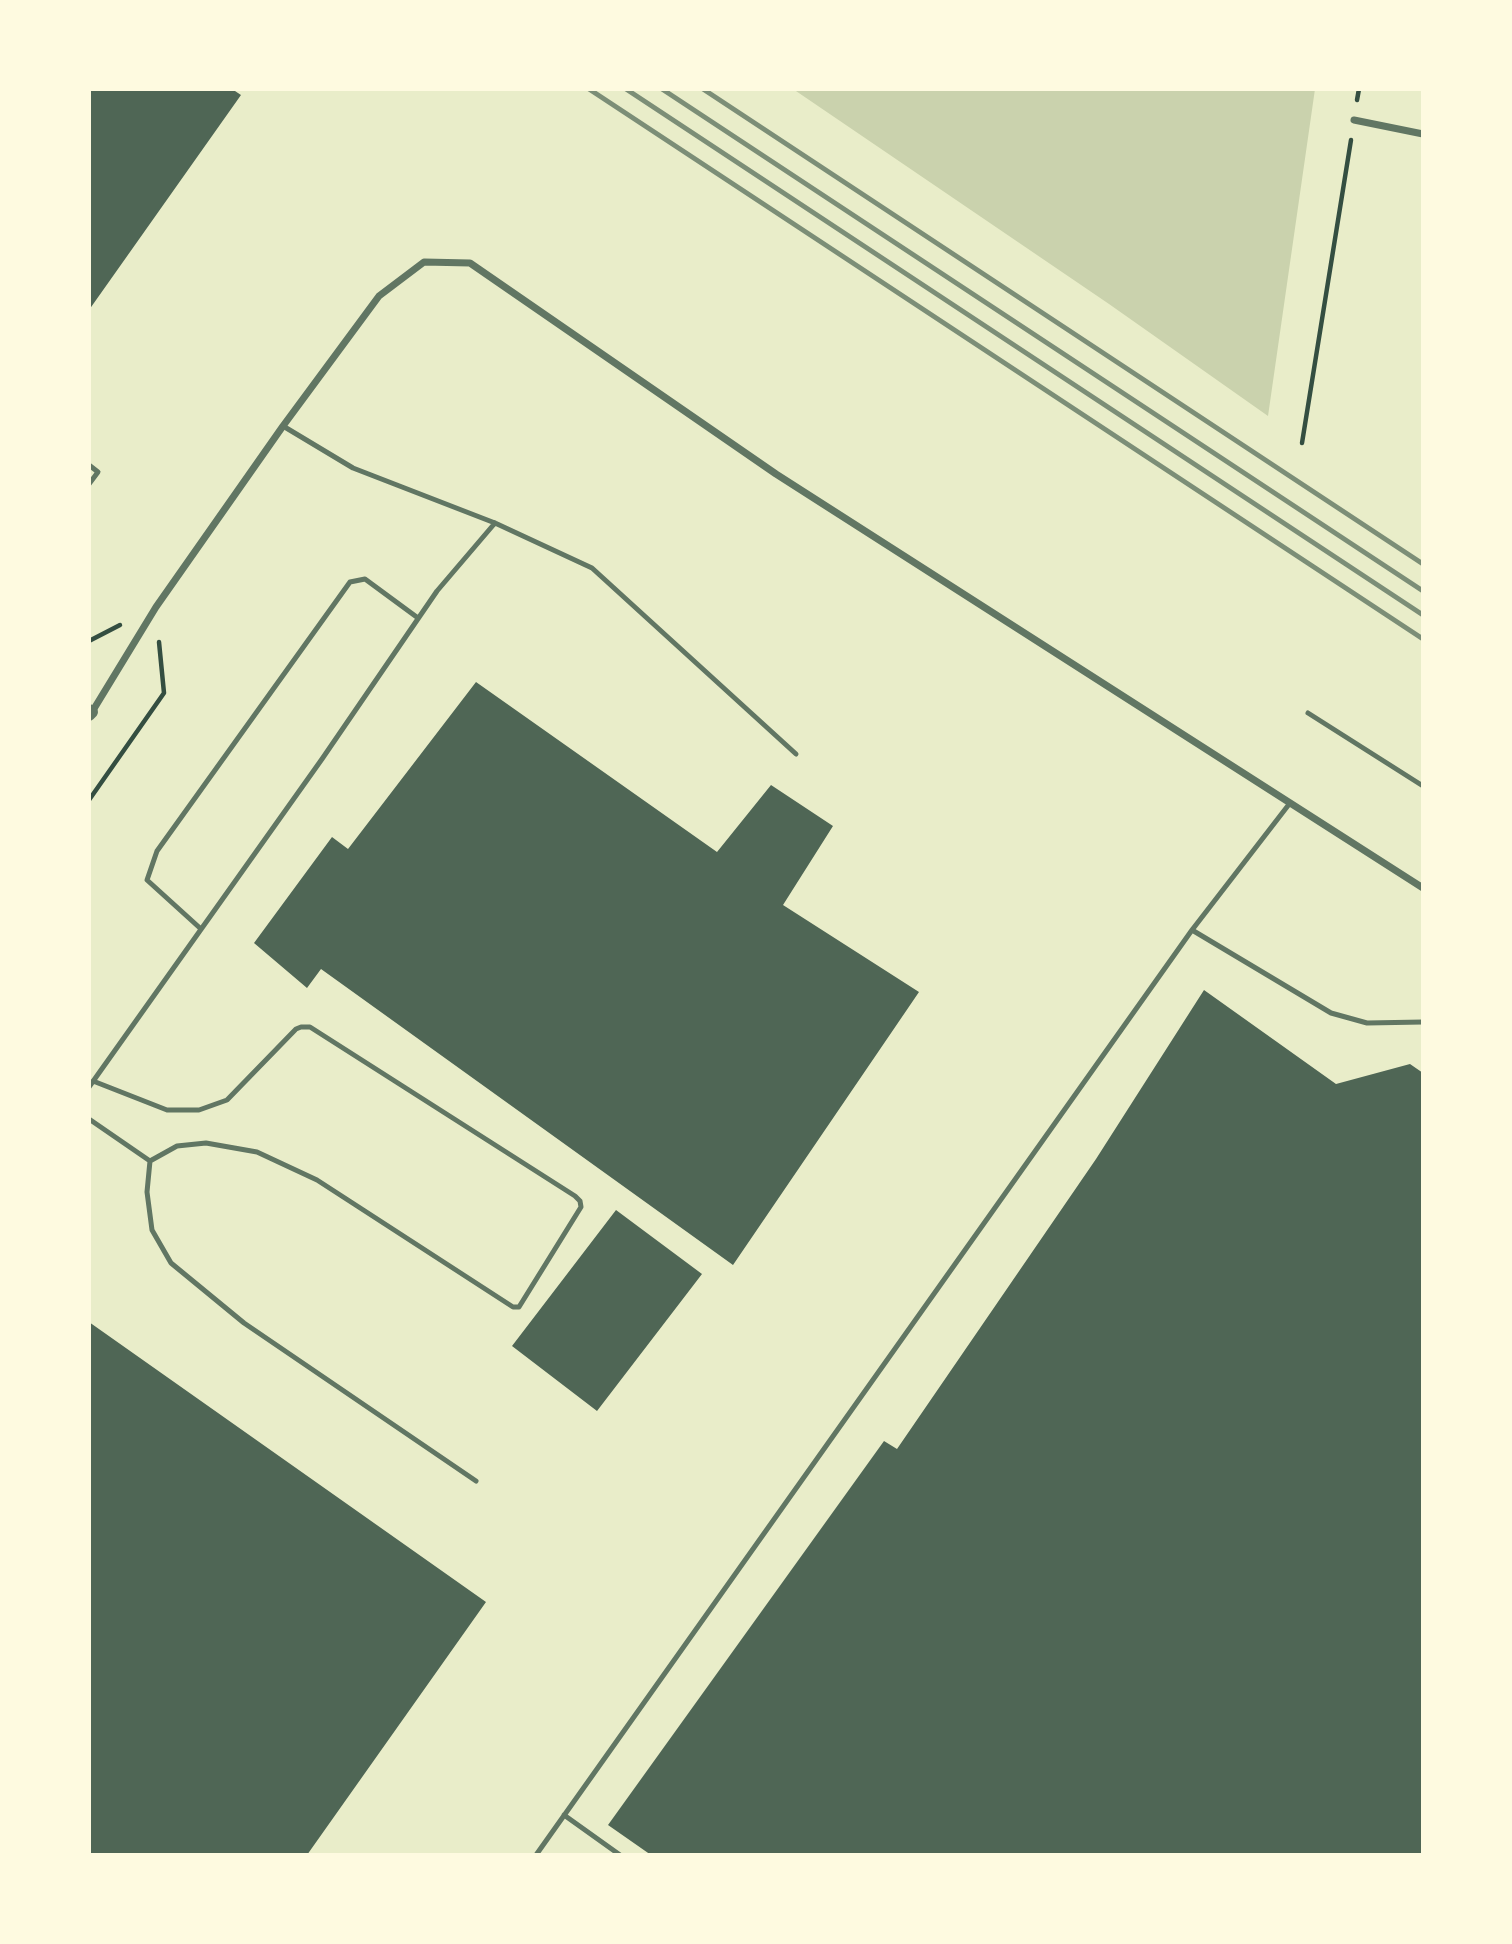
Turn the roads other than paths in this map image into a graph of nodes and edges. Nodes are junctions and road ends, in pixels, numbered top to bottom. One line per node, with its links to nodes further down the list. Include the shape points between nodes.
1 (1354, 120): 2 (street)
2 (1423, 134)
3 (283, 426): 6 (lane, via 353,468); 8 (street, via 156,607); 12 (street, via 379,296 424,262 470,263 776,474)
4 (89, 465): 5 (lane, via 98,472)
5 (89, 484)
6 (495, 523): 7 (lane); 10 (lane, via 592,568)
7 (418, 618): 14 (lane); 14 (lane, via 365,579 350,582 157,851 147,880)
8 (90, 712)
9 (1308, 713): 11 (lane)
10 (796, 754)
11 (1423, 786)
12 (1290, 803): 13 (street); 15 (lane)
13 (1423, 888)
14 (201, 929): 17 (lane)
15 (1192, 930): 16 (lane, via 1331,1013 1367,1023); 21 (lane)
16 (1423, 1022)
17 (91, 1084): 19 (lane, via 167,1110 199,1110 228,1100 296,1029 310,1027 575,1196 581,1207 519,1307 513,1307 317,1180 257,1152 206,1143 177,1146)
18 (89, 1119): 19 (lane)
19 (150, 1161): 20 (lane, via 147,1192 152,1230 171,1262 244,1323)
20 (476, 1481)
21 (564, 1815): 22 (lane); 23 (lane)
22 (536, 1855)
23 (620, 1855)

